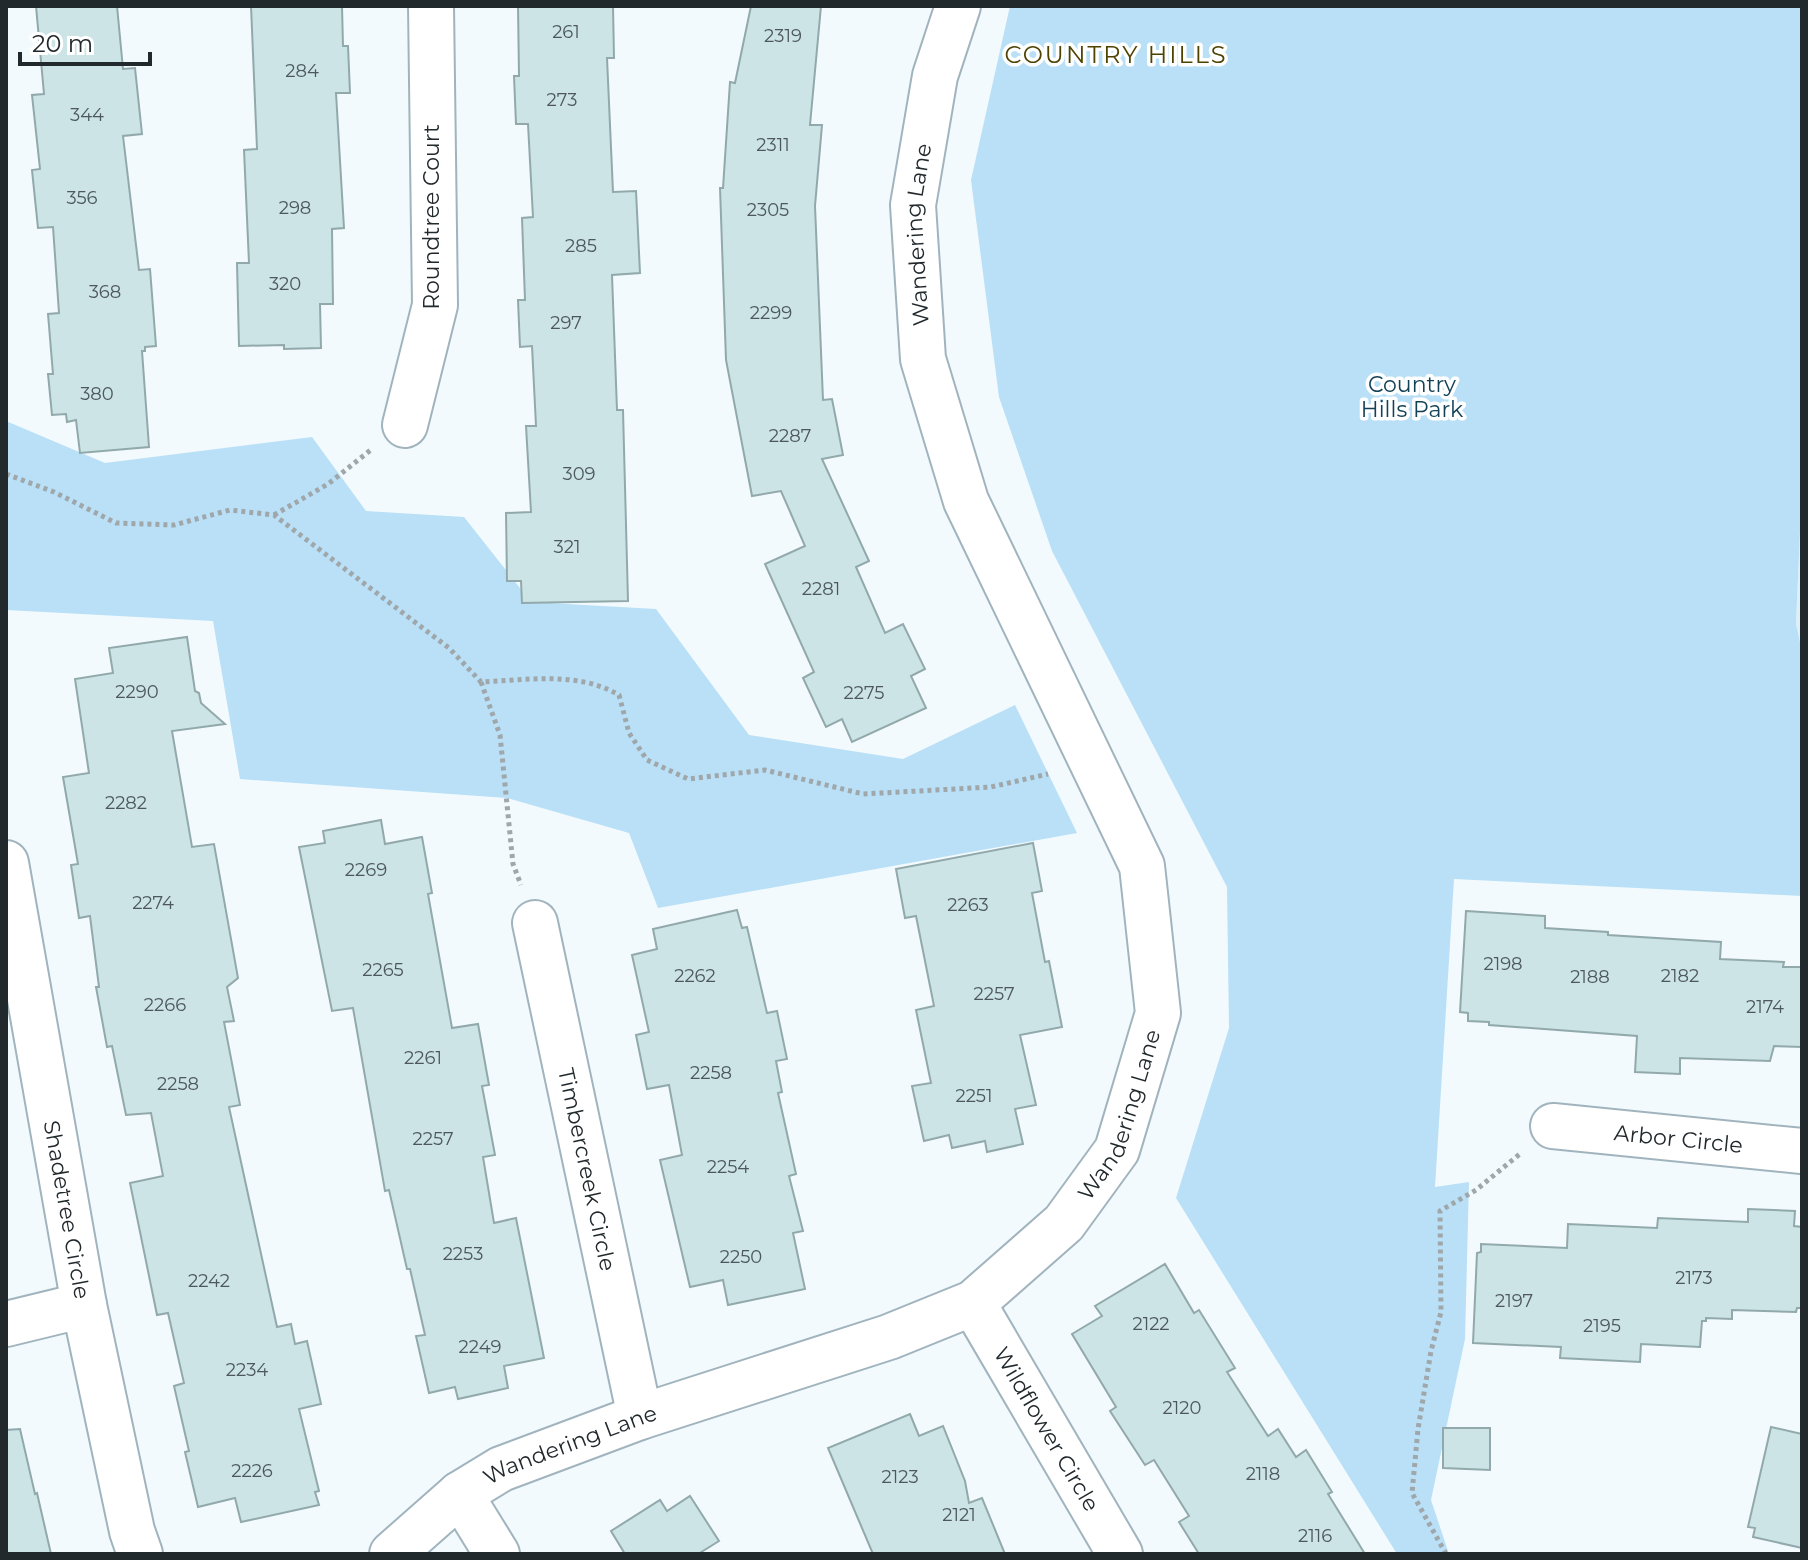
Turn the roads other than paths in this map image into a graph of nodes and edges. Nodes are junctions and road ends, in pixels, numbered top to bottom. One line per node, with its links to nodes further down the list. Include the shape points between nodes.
1 (431, 6): 3 (street, Roundtree Court, via 435,305)
2 (958, 6): 8 (street, Wandering Lane, via 935,76 913,205 923,359 966,501 1142,866 1158,1013 1117,1150 1064,1223)
3 (405, 425)
4 (6, 863): 9 (street, Shadetree Circle)
5 (535, 923): 11 (street, Timbercreek Circle)
6 (1553, 1126): 7 (street, Arbor Circle)
7 (1802, 1151)
8 (973, 1303): 11 (street, Wandering Lane, via 889,1337); 16 (street, Wildflower Circle)
9 (84, 1305): 10 (street); 13 (street, Shadetree Circle)
10 (6, 1324)
11 (640, 1417): 12 (street, Wandering Lane, via 501,1469)
12 (460, 1494): 14 (street, Wandering Lane); 15 (street)
13 (140, 1554)
14 (392, 1554)
15 (497, 1554)
16 (1120, 1554)

